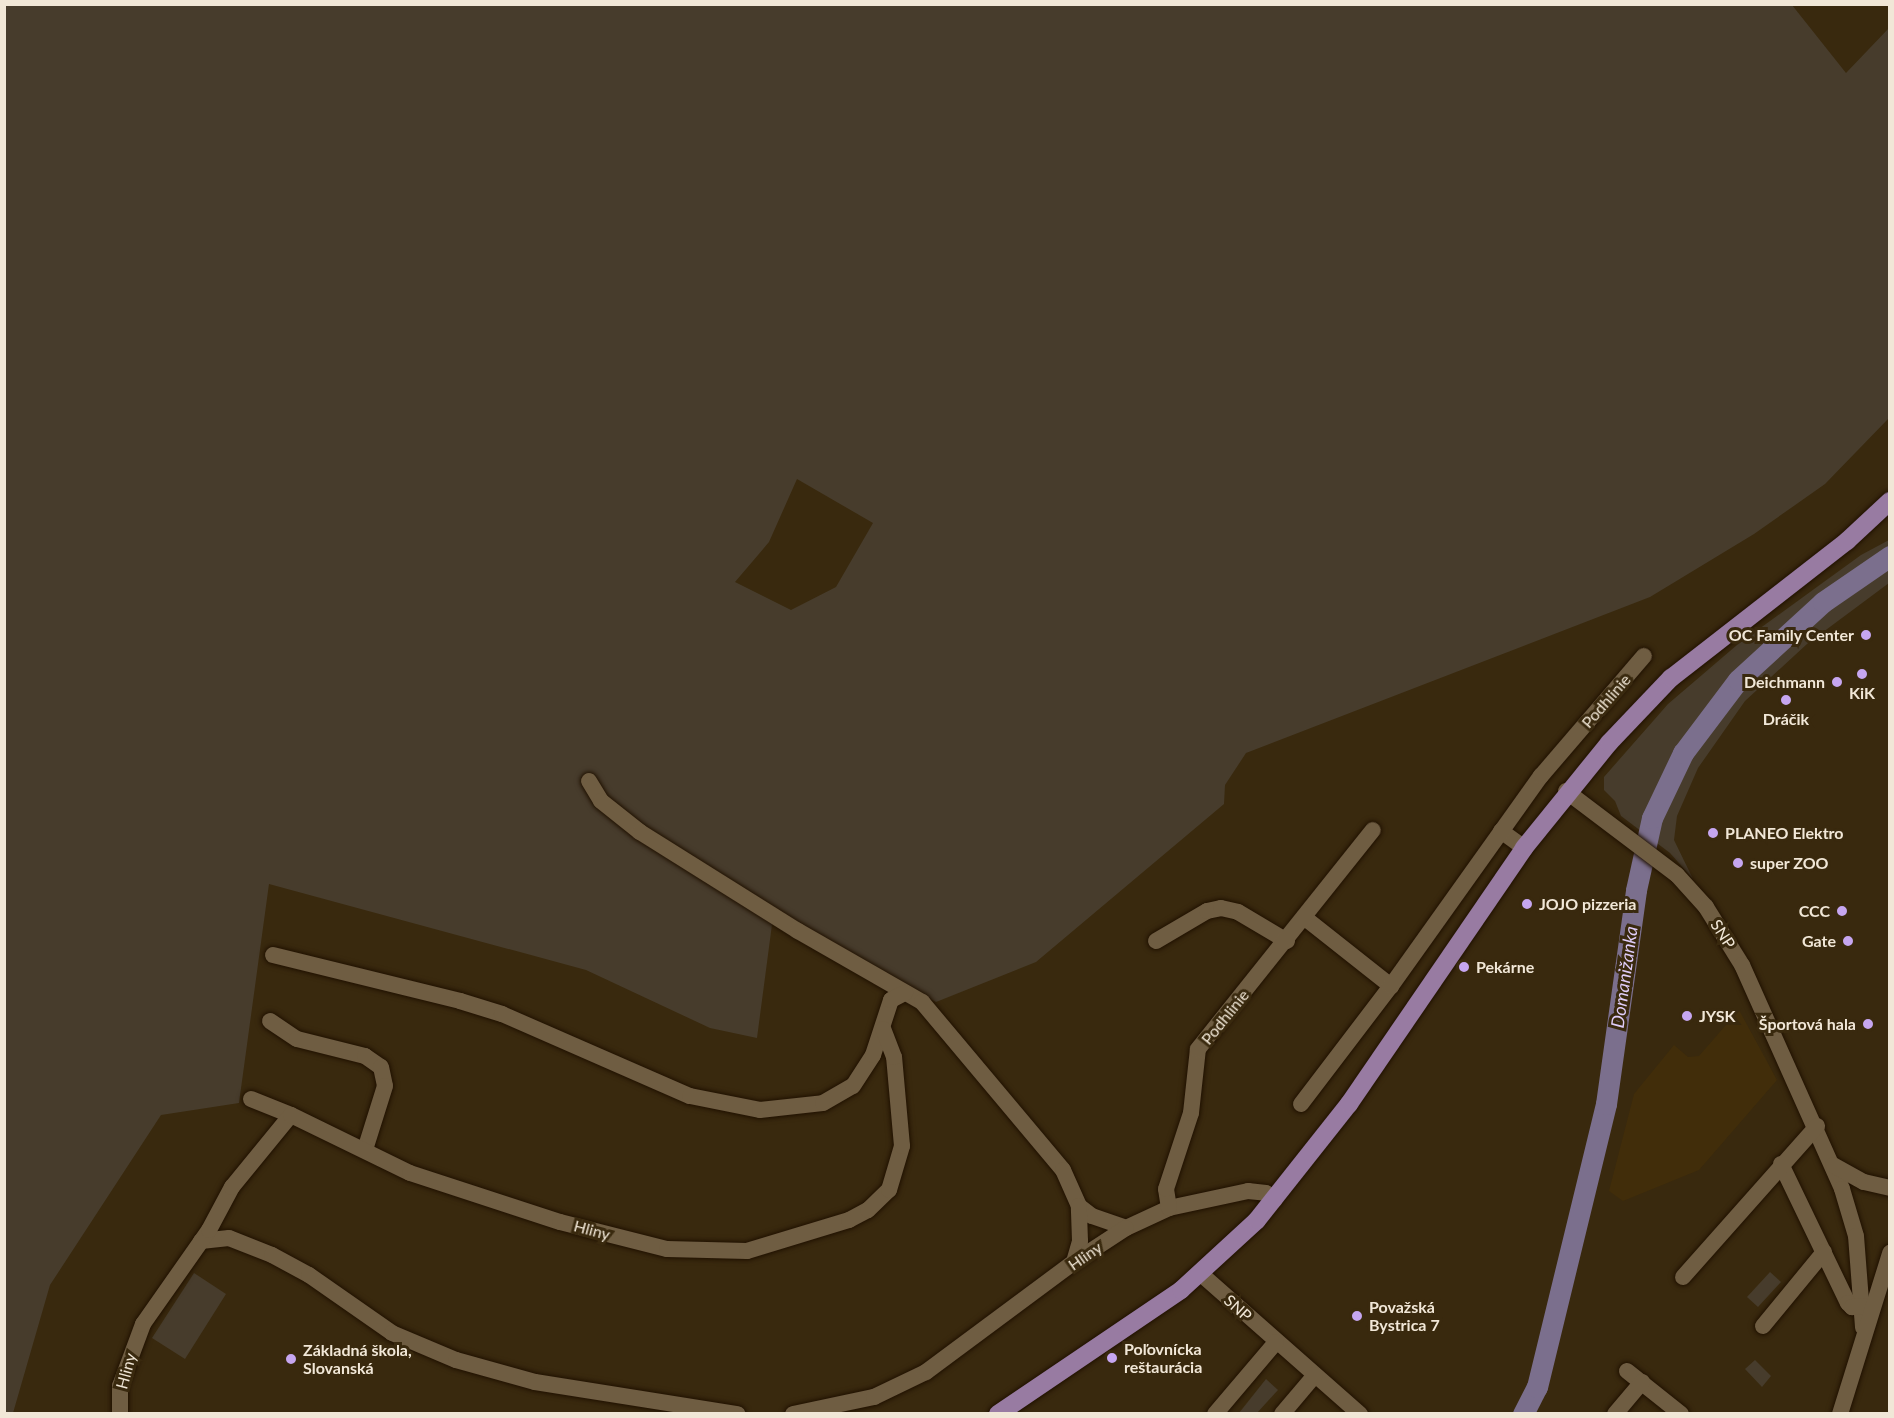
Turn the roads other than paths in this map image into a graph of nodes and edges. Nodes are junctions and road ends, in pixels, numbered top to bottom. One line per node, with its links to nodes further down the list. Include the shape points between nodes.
1 (1890, 501): 4 (main road, via 1847,541 1671,678)
2 (1644, 656): 6 (street, Podhlinie, via 1541,776)
3 (590, 781): 13 (street, via 601,801 640,832)
4 (1566, 791): 7 (main road); 19 (street, SNP, via 1665,864 1706,908 1738,957)
5 (1373, 830): 8 (street, Podhlinie)
6 (1501, 831): 7 (street); 12 (street, Podhlinie)
7 (1524, 848): 24 (main road, via 1349,1104)
8 (1305, 918): 10 (street, Podhlinie); 12 (street)
9 (1156, 941): 10 (street, via 1207,911 1221,908 1238,912)
10 (1287, 941): 26 (street, Podhlinie, via 1198,1049 1191,1113 1166,1189)
11 (273, 955): 15 (street, via 421,989 502,1014 690,1096 742,1109 798,1108 824,1103 842,1094 868,1066)
12 (1391, 986): 17 (street, Podhlinie)
13 (905, 993): 15 (street, via 891,1000); 25 (street, via 926,1005 1063,1170)
14 (270, 1021): 20 (street, via 297,1040 365,1056 381,1067 385,1086)
15 (883, 1029): 20 (street, Hliny, via 894,1057 902,1146 893,1182 876,1203 859,1215 761,1249 695,1253 642,1244 466,1193 410,1173)
16 (251, 1099): 18 (street)
17 (1301, 1104)
18 (291, 1115): 20 (street, Hliny); 28 (street, Hliny, via 245,1168)
19 (1817, 1126): 21 (street); 22 (street, SNP)
20 (365, 1150)
21 (1781, 1164): 29 (street); 33 (street)
22 (1833, 1165): 23 (street, via 1864,1182); 34 (street, SNP, via 1856,1236)
23 (1890, 1188)
24 (1275, 1200): 26 (street, Hliny, via 1266,1193 1248,1191); 32 (main road)
25 (1079, 1206): 27 (street, Hliny, via 1101,1221); 31 (street, via 1080,1241)
26 (1169, 1208): 27 (street, Hliny)
27 (1126, 1228): 31 (street, Hliny)
28 (201, 1241): 41 (street, Hliny, via 137,1335 120,1386); 42 (street, via 229,1238 272,1255 309,1275 392,1334 456,1360 535,1382)
29 (1824, 1252): 34 (street, via 1848,1303 1852,1307); 35 (street)
30 (1890, 1253): 36 (street, SNP)
31 (1074, 1262): 43 (street, Hliny, via 926,1372 874,1397)
32 (1201, 1274): 37 (street, SNP); 44 (main road, via 1120,1334)
33 (1683, 1277)
34 (1863, 1306): 36 (street, SNP)
35 (1763, 1326)
36 (1863, 1328): 50 (street, SNP)
37 (1276, 1342): 39 (street, SNP); 45 (street)
38 (1627, 1371): 40 (street)
39 (1315, 1376): 46 (street); 47 (street, SNP)
40 (1642, 1382): 48 (street); 49 (street)
41 (120, 1413)
42 (737, 1413)
43 (793, 1413)
44 (998, 1413)
45 (1215, 1413)
46 (1282, 1413)
47 (1360, 1413)
48 (1615, 1413)
49 (1681, 1413)
50 (1840, 1413)

